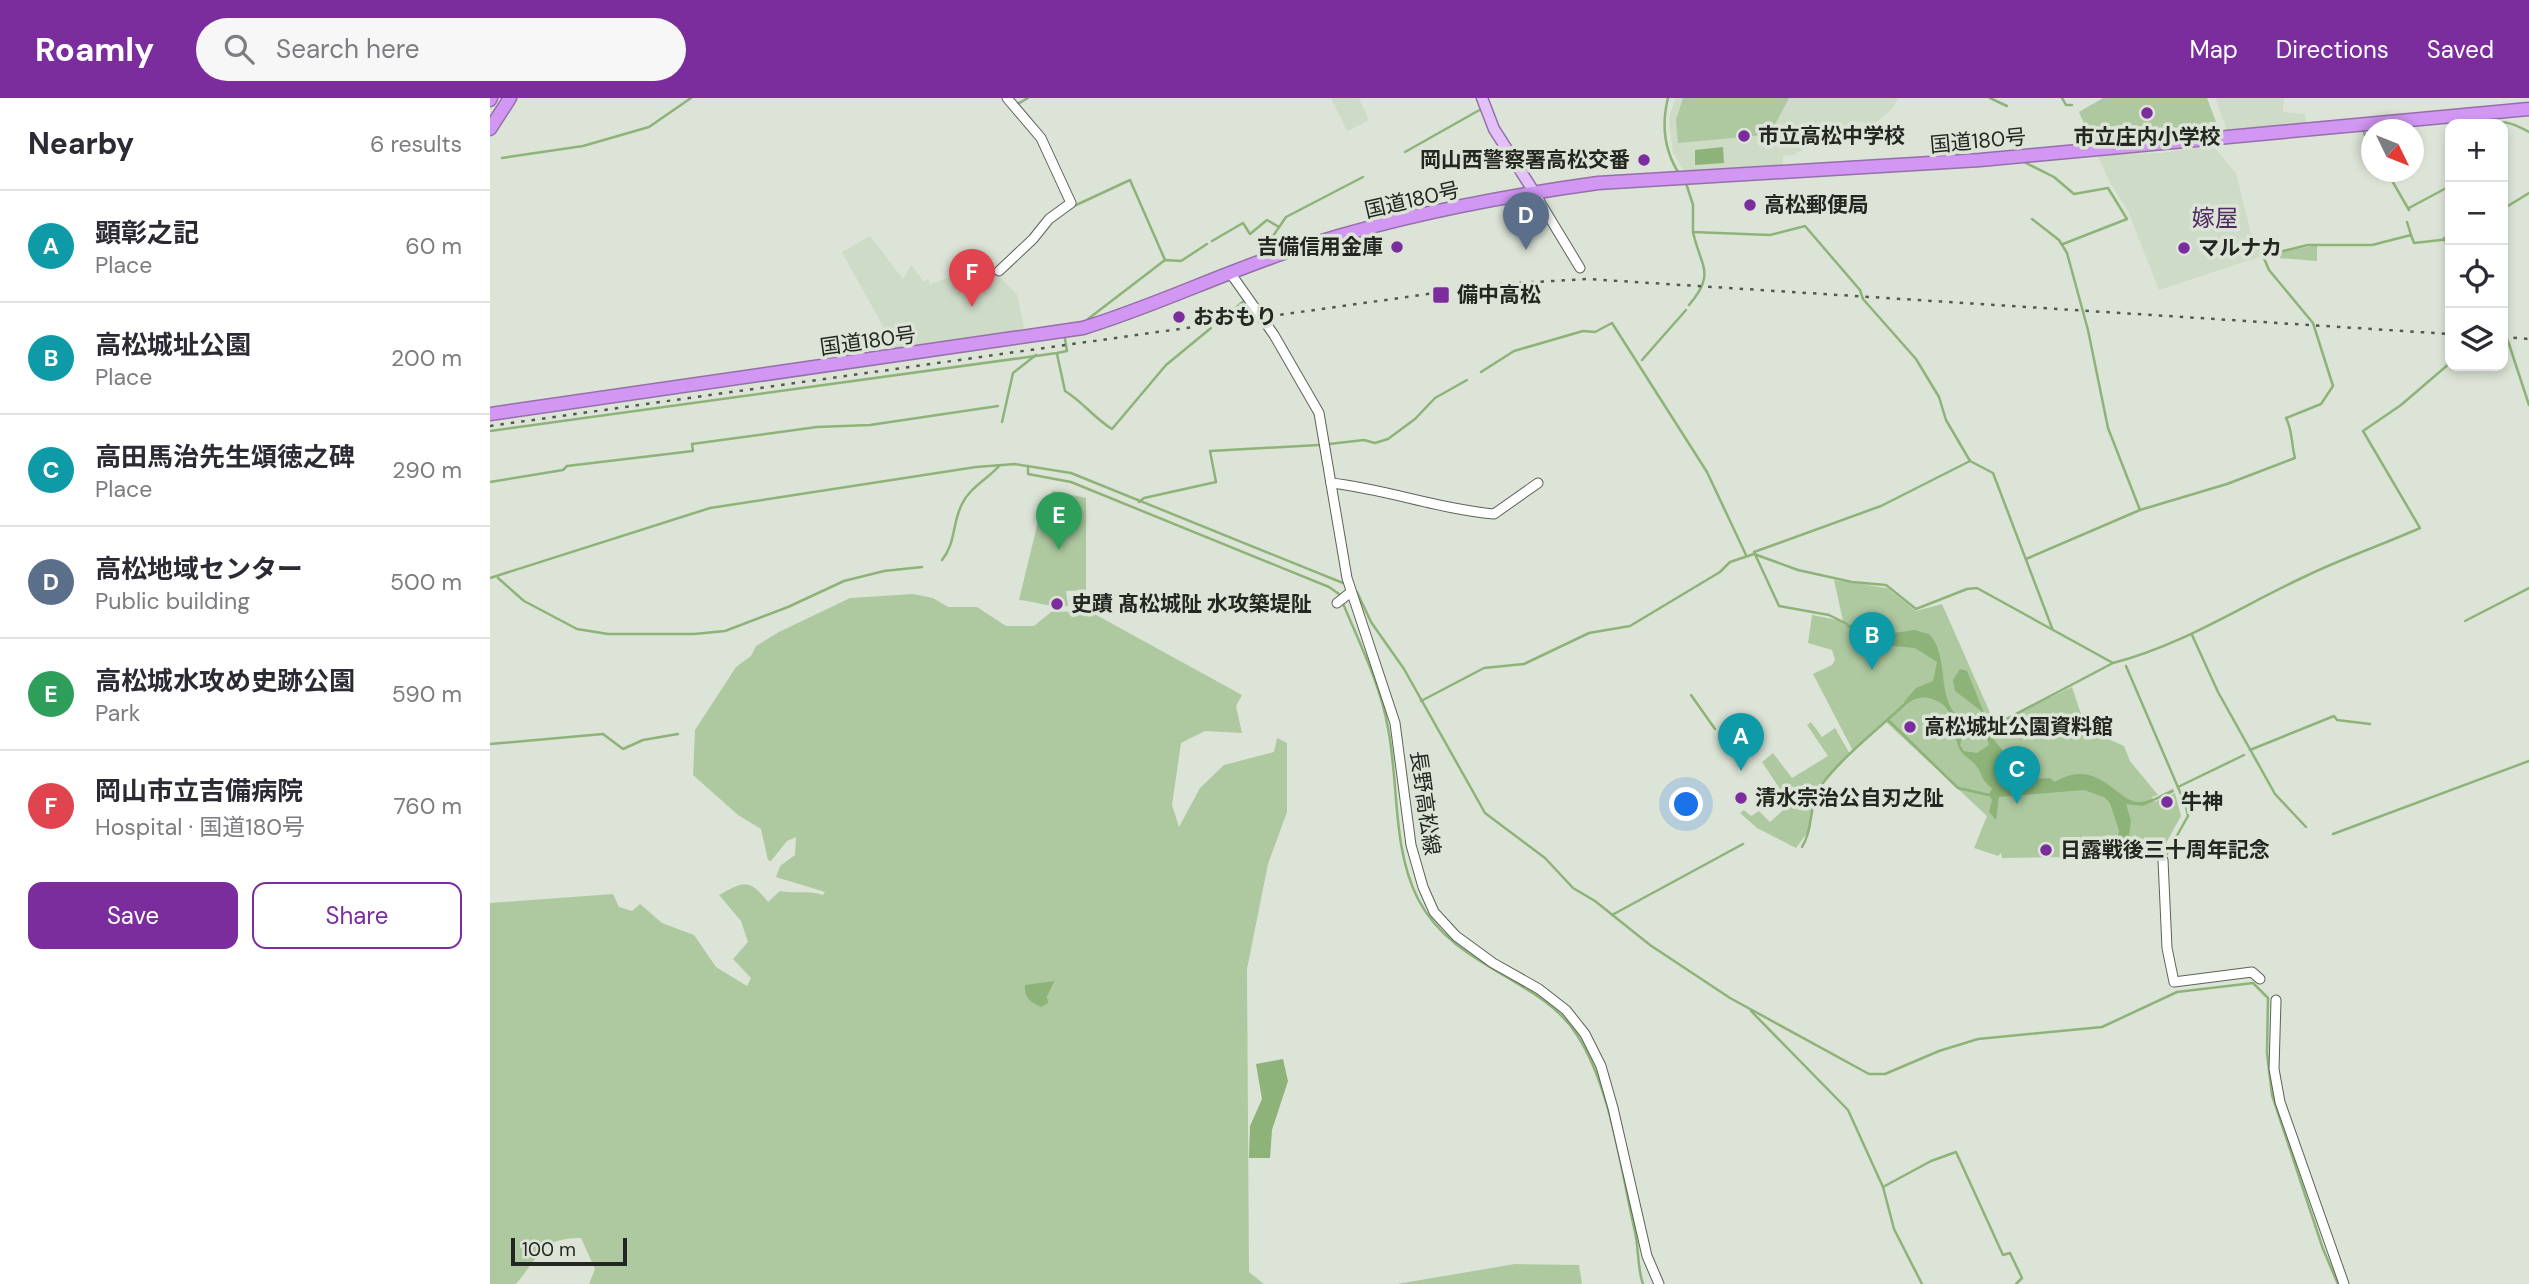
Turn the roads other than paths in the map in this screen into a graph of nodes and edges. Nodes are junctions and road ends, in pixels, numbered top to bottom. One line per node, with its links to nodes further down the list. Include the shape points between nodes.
1 (510, 98): 5 (highway)
2 (1482, 98): 6 (main road, via 1494,129)
3 (1011, 104): 8 (main road, via 1032,123 1071,203)
4 (2529, 109): 6 (highway, 国道180号, via 1993,159 1598,183)
5 (490, 128)
6 (1534, 192): 7 (main road); 9 (highway, 国道180号, via 1308,245)
7 (1580, 268)
8 (999, 271)
9 (1231, 274): 10 (highway, 国道180号, via 1083,328); 11 (main road, 長野高松線, via 1317,407)
10 (490, 414)
11 (1331, 483): 12 (main road, via 1453,510 1494,514); 16 (main road, 長野高松線, via 1343,598 1393,715 1411,845 1423,887 1434,912 1456,936 1539,989 1566,1010 1586,1034 1601,1066 1647,1256)
12 (1538, 483)
13 (2163, 860): 14 (main road, via 2167,947 2174,982 2252,972)
14 (2260, 979)
15 (2276, 1000): 17 (main road, via 2274,1069 2280,1102)
16 (1659, 1284)
17 (2344, 1284)

